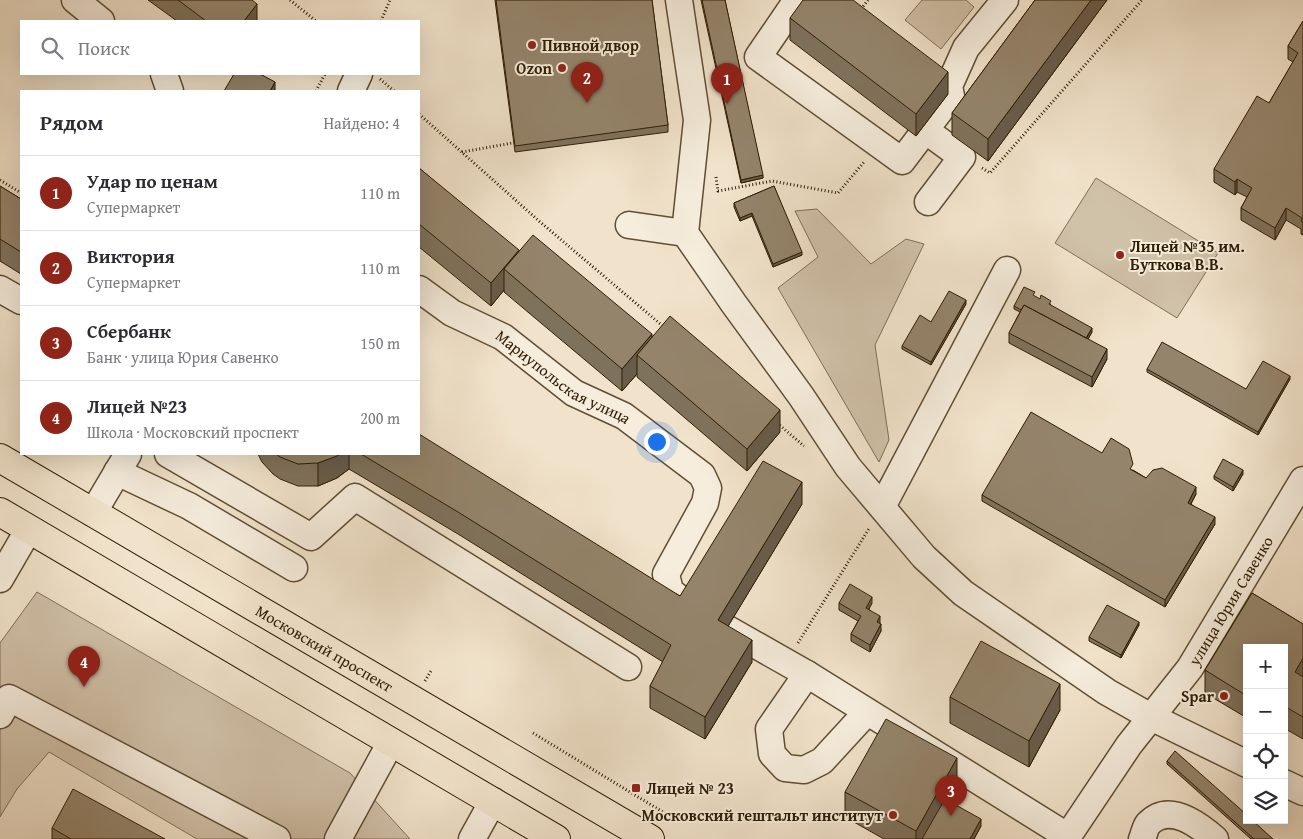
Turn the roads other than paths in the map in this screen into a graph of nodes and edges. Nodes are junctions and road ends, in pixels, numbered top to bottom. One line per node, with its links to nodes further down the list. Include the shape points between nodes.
1 (75, 0): 5 (street)
2 (679, 0): 13 (street, via 698,120)
3 (797, 0): 10 (street, via 758,57 902,161)
4 (1005, 0): 10 (street, via 966,48 949,86 951,96)
5 (100, 20)
6 (164, 75): 8 (street)
7 (359, 75): 9 (street)
8 (170, 90)
9 (351, 90)
10 (925, 130): 11 (street, via 962,157)
11 (928, 202)
12 (629, 225): 13 (street)
13 (684, 233): 24 (street, via 801,396)
14 (1007, 270): 24 (street)
15 (0, 289): 17 (street)
16 (420, 290): 28 (street, Мариупольская улица, via 452,313 503,337 574,393 624,416 702,474 708,488 704,503 666,574 670,591)
17 (20, 300)
18 (170, 455): 30 (street, via 311,537 355,497)
19 (0, 458): 23 (main road, Московский проспект)
20 (123, 463): 23 (street); 26 (street)
21 (1303, 480): 34 (street, улица Юрия Савенко, via 1190,668)
22 (0, 512): 25 (main road)
23 (93, 512): 45 (main road, Московский проспект)
24 (878, 513): 34 (street, via 964,593 1107,692)
25 (29, 529): 27 (street); 35 (main road)
26 (294, 568)
27 (0, 579)
28 (688, 605)
29 (726, 628): 31 (street)
30 (628, 666)
31 (796, 668): 32 (street); 32 (street, via 769,729 772,754 785,768 804,770 822,761)
32 (867, 712): 40 (street)
33 (0, 715): 41 (street, via 9,698)
34 (1151, 716): 36 (street); 40 (street, улица Юрия Савенко)
35 (391, 742): 39 (main road); 42 (street)
36 (1243, 762)
37 (1288, 785): 38 (street)
38 (1303, 792)
39 (493, 801): 43 (street); 44 (main road)
40 (1066, 838)
41 (277, 839)
42 (338, 839)
43 (472, 839)
44 (556, 839)
45 (650, 839)
46 (1142, 839): 47 (street, via 1148,825 1162,815 1178,815 1195,823)
47 (1215, 839)

